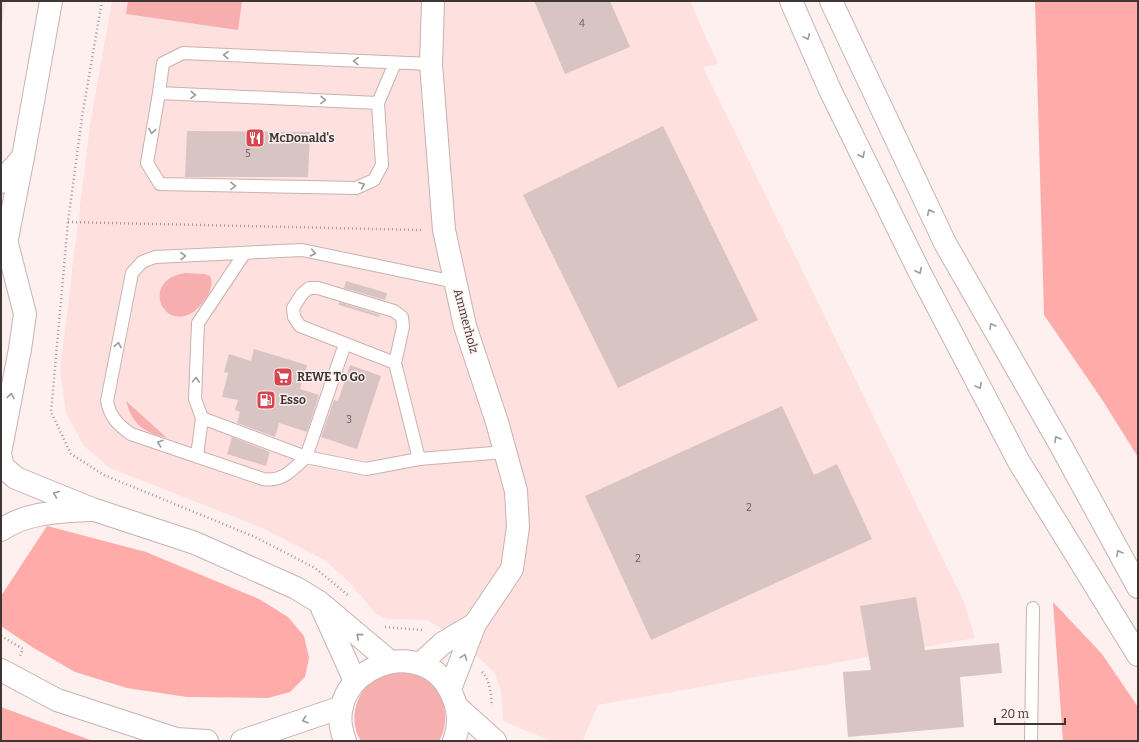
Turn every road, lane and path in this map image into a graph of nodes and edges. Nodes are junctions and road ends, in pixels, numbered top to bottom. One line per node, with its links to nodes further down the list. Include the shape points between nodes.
1 (51, 1): 9 (main road)
2 (432, 1): 6 (main road, Ammerholz)
3 (791, 1): 34 (main road, one-way to 34, via 830,90 919,271 1019,462)
4 (830, 1): 28 (main road, one-way to 4, via 945,243)
5 (395, 63): 6 (lane); 7 (lane, one-way to 7, via 183,53 163,63); 8 (lane)
6 (431, 64): 12 (main road, Ammerholz)
7 (159, 93): 8 (lane, one-way to 8); 8 (lane, one-way to 8, via 147,163 160,184 356,188 374,180 382,165)
8 (378, 103)
9 (23, 157): 10 (main road); 13 (main road)
10 (1, 182)
11 (68, 222): 12 (path)
12 (444, 230): 16 (main road, Ammerholz)
13 (6, 240): 15 (main road); 20 (main road, one-way to 13, via 25,314)
14 (244, 254): 16 (lane, one-way to 16, via 302,250); 19 (lane, one-way to 14, via 195,399 198,323); 22 (lane, one-way to 14, via 131,434 114,420 109,410 107,401 132,273 142,262 155,257)
15 (1, 268)
16 (455, 282): 21 (main road, Ammerholz, via 465,326)
17 (345, 344): 18 (lane); 18 (lane, via 300,326 294,317 293,308 309,288 318,288 394,311 402,317 403,327); 23 (lane)
18 (395, 363): 25 (lane)
19 (202, 418): 22 (lane); 23 (lane)
20 (1, 448)
21 (505, 452): 25 (lane); 31 (main road, Ammerholz, via 516,491 518,527 512,569)
22 (197, 456): 23 (lane, via 275,481)
23 (306, 457): 25 (lane, via 366,469)
24 (1, 458): 26 (main road, one-way to 24, via 16,478 3,467)
25 (419, 459)
26 (92, 509): 27 (main road, via 43,513 10,524); 29 (main road, via 195,543 296,588)
27 (1, 530)
28 (1138, 587)
29 (319, 602): 35 (main road, one-way to 29); 38 (main road)
30 (1033, 608): 46 (lane)
31 (475, 624): 36 (main road, Ammerholz, via 443,643); 39 (main road, Ammerholz, one-way to 31)
32 (1, 636): 33 (path)
33 (23, 649)
34 (1138, 655)
35 (389, 661): 36 (main road); 38 (main road, via 370,668)
36 (420, 664): 39 (main road, via 437,674)
37 (1, 670): 41 (main road, via 56,700 176,739)
38 (355, 681): 40 (main road)
39 (454, 698): 44 (main road, via 458,724); 45 (main road)
40 (342, 707): 42 (main road, one-way to 42); 43 (main road, via 341,723)
41 (207, 741)
42 (242, 741)
43 (345, 741)
44 (454, 741)
45 (494, 741)
46 (1031, 741)

